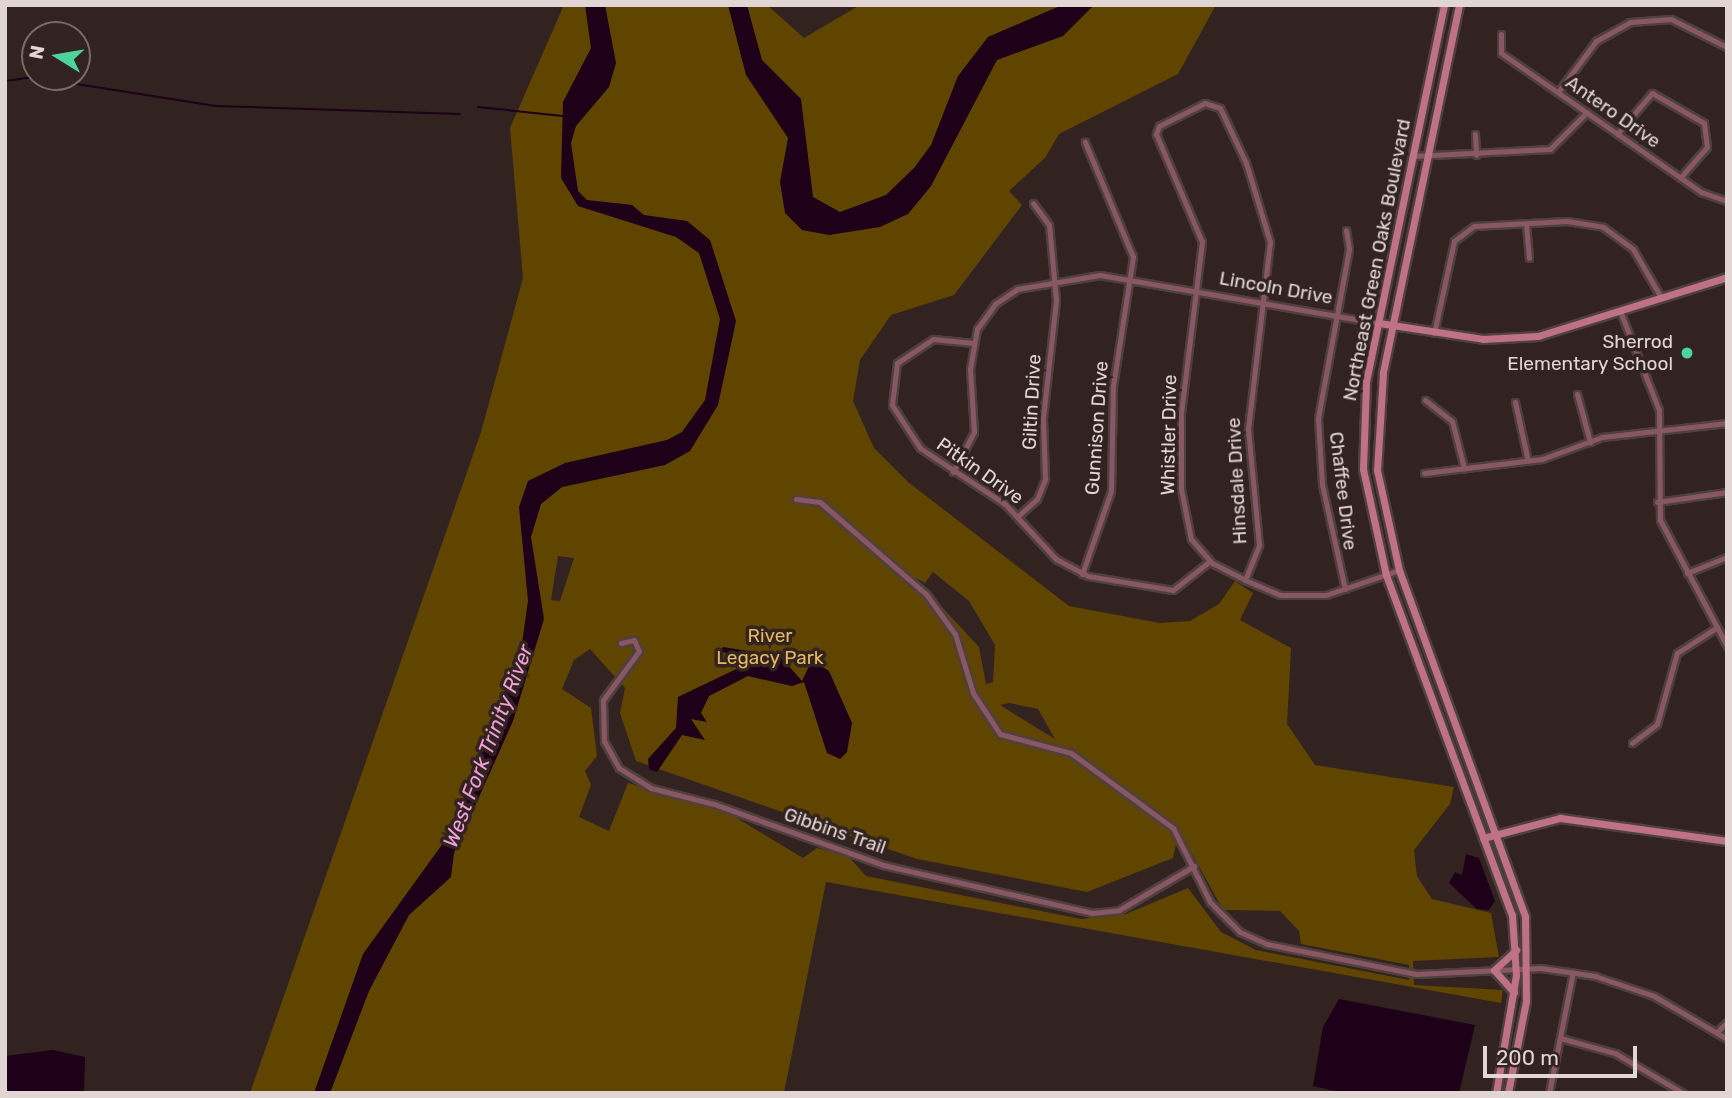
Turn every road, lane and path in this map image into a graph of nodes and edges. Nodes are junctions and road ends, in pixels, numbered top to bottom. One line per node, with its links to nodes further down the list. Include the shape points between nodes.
1 (1444, 5): 12 (main road, Northeast Green Oaks Boulevard)
2 (1459, 5): 13 (main road, Northeast Green Oaks Boulevard)
3 (1501, 34): 5 (street, Antero Drive, via 1501,53)
4 (1727, 47): 5 (street, via 1671,19 1630,22 1595,41)
5 (1558, 92): 7 (street, Antero Drive)
6 (1210, 103): 23 (street, Whistler Drive, via 1159,126 1156,134 1199,226); 25 (street, Hinsdale Drive, via 1220,108 1268,224)
7 (1587, 112): 9 (street, Antero Drive); 11 (street, via 1550,149)
8 (1475, 134): 11 (street)
9 (1617, 134): 14 (street, Antero Drive); 14 (street, via 1652,93 1704,123 1707,147)
10 (1086, 142): 21 (street, Gunnison Drive, via 1129,238)
11 (1476, 155): 13 (street)
12 (1413, 156): 13 (street); 28 (main road, Northeast Green Oaks Boulevard)
13 (1427, 159): 29 (main road, Northeast Green Oaks Boulevard)
14 (1680, 178): 15 (street, Antero Drive)
15 (1727, 201)
16 (1034, 203): 22 (street, Giltin Drive, via 1049,225)
17 (1526, 224): 19 (street); 24 (street, via 1603,227 1633,249); 30 (street, via 1474,226 1457,236)
18 (1346, 230): 27 (street, Chaffee Drive, via 1349,249)
19 (1529, 258)
20 (1727, 277): 24 (main road, Lincoln Drive)
21 (1129, 279): 22 (street, Lincoln Drive); 23 (street, Lincoln Drive); 50 (street, Gunnison Drive, via 1113,386 1111,491)
22 (1057, 280): 31 (street, Lincoln Drive, via 1002,298); 45 (street, Giltin Drive, via 1043,418 1045,479 1037,499)
23 (1197, 290): 25 (street, Lincoln Drive); 47 (street, Whistler Drive, via 1181,412 1181,489 1186,528)
24 (1659, 294): 26 (main road, Lincoln Drive)
25 (1264, 301): 27 (street, Lincoln Drive); 52 (street, Hinsdale Drive, via 1248,429 1259,545)
26 (1620, 311): 30 (main road, Lincoln Drive, via 1538,336 1483,340); 36 (street, via 1654,388)
27 (1336, 313): 28 (street, Lincoln Drive); 53 (street, Chaffee Drive, via 1318,451)
28 (1379, 323): 29 (main road, Lincoln Drive); 51 (main road, Northeast Green Oaks Boulevard, via 1362,439 1367,503)
29 (1392, 326): 30 (main road, Lincoln Drive); 48 (main road, Northeast Green Oaks Boulevard, via 1376,440)
30 (1434, 333)
31 (973, 343): 40 (street, via 974,432); 40 (street, Pitkin Drive, via 921,342 904,354 891,379 900,425)
32 (1577, 394): 37 (street)
33 (1425, 400): 39 (street, via 1452,421)
34 (1515, 402): 38 (street)
35 (1727, 423): 36 (street)
36 (1660, 431): 37 (street); 44 (street)
37 (1590, 442): 38 (street)
38 (1528, 461): 39 (street)
39 (1464, 468): 41 (street)
40 (953, 472): 45 (street, Pitkin Drive)
41 (1424, 473)
42 (1727, 492): 44 (street)
43 (796, 499): 63 (street, via 803,495 820,502 926,594 955,634 973,693 1000,734 1087,763 1173,828)
44 (1657, 502): 49 (street, via 1667,539)
45 (1018, 516): 50 (street, Pitkin Drive, via 1056,559)
46 (1727, 557): 49 (street)
47 (1210, 561): 50 (street, Pitkin Drive, via 1173,590); 52 (street, Whistler Drive)
48 (1399, 570): 51 (street, Whistler Drive); 57 (main road, Northeast Green Oaks Boulevard)
49 (1687, 573): 54 (street)
50 (1082, 574)
51 (1386, 575): 53 (street, Whistler Drive); 58 (main road, Northeast Green Oaks Boulevard)
52 (1245, 580): 53 (street, Whistler Drive, via 1302,598)
53 (1345, 589)
54 (1716, 628): 56 (street); 59 (street, via 1677,653 1668,666 1657,724)
55 (621, 643): 63 (street, Gibbins Trail, via 634,640 639,651 603,700 604,741 619,768 651,788 714,804 883,866 1092,913 1119,910)
56 (1727, 646)
57 (1461, 736): 58 (main road); 60 (main road, Northeast Green Oaks Boulevard)
58 (1448, 741): 61 (main road, Northeast Green Oaks Boulevard)
59 (1632, 743)
60 (1496, 834): 61 (main road); 62 (main road, via 1585,818); 66 (main road, Northeast Green Oaks Boulevard, via 1525,917)
61 (1483, 838): 64 (main road, Northeast Green Oaks Boulevard, via 1512,915)
62 (1727, 841)
63 (1194, 866): 67 (street, via 1223,918 1267,944 1416,974)
64 (1516, 949): 65 (main road, Northeast Green Oaks Boulevard); 67 (main road)
65 (1517, 968): 66 (street); 67 (street); 69 (main road, Northeast Green Oaks Boulevard)
66 (1529, 968): 68 (street); 75 (main road, Northeast Green Oaks Boulevard)
67 (1494, 970): 69 (main road)
68 (1573, 972): 71 (street, via 1654,996); 72 (street)
69 (1515, 993): 74 (main road, Northeast Green Oaks Boulevard)
70 (1727, 1022): 71 (street)
71 (1717, 1032): 73 (street)
72 (1560, 1038): 76 (street); 77 (street, via 1615,1053)
73 (1727, 1039)
74 (1496, 1093)
75 (1508, 1093)
76 (1549, 1093)
77 (1683, 1093)

